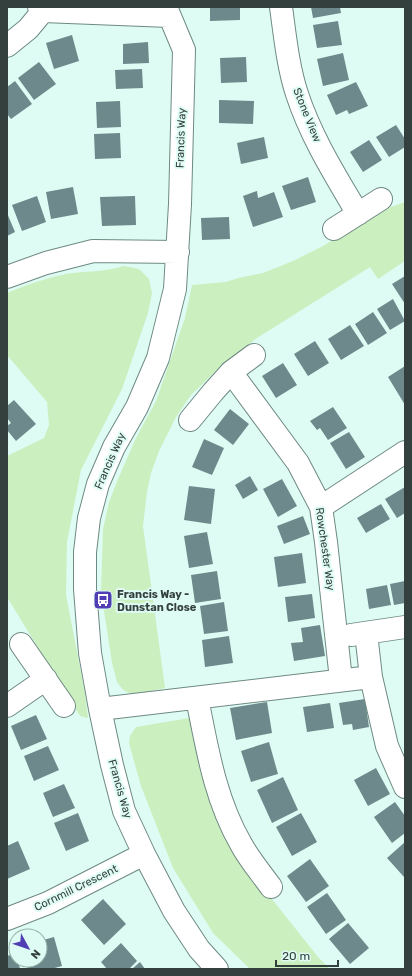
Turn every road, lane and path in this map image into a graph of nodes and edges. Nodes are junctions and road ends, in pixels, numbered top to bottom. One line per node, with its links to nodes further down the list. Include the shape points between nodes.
1 (281, 7): 6 (street, Stone View, via 296,93 322,152)
2 (41, 9): 3 (street); 4 (street, via 28,29)
3 (167, 12): 8 (street, Francis Way, via 184,50)
4 (7, 46)
5 (381, 199): 6 (street)
6 (358, 214): 7 (street)
7 (334, 229)
8 (178, 252): 9 (street, via 93,251 46,263); 25 (street, Francis Way, via 175,289 158,358 98,484 89,518 85,552 86,589 90,653)
9 (7, 277)
10 (254, 355): 11 (street)
11 (231, 372): 12 (street); 14 (street, Rowchester Way, via 298,463)
12 (190, 420)
13 (405, 452): 14 (street)
14 (321, 507): 17 (street, Rowchester Way)
15 (405, 627): 16 (street)
16 (366, 633): 17 (street); 19 (street)
17 (336, 636): 21 (street, Rowchester Way)
18 (21, 644): 20 (street)
19 (371, 677): 21 (street); 26 (street, via 387,746)
20 (46, 679): 23 (street); 24 (street)
21 (342, 680): 22 (street)
22 (197, 698): 25 (street); 28 (street, via 212,769 224,809 241,844)
23 (7, 706)
24 (64, 706)
25 (100, 709): 27 (street, Francis Way, via 124,811)
26 (405, 787)
27 (144, 854): 29 (street, Cornmill Crescent, via 48,903); 30 (street, Francis Way, via 174,911 199,949)
28 (271, 887)
29 (7, 919)
30 (217, 969)

